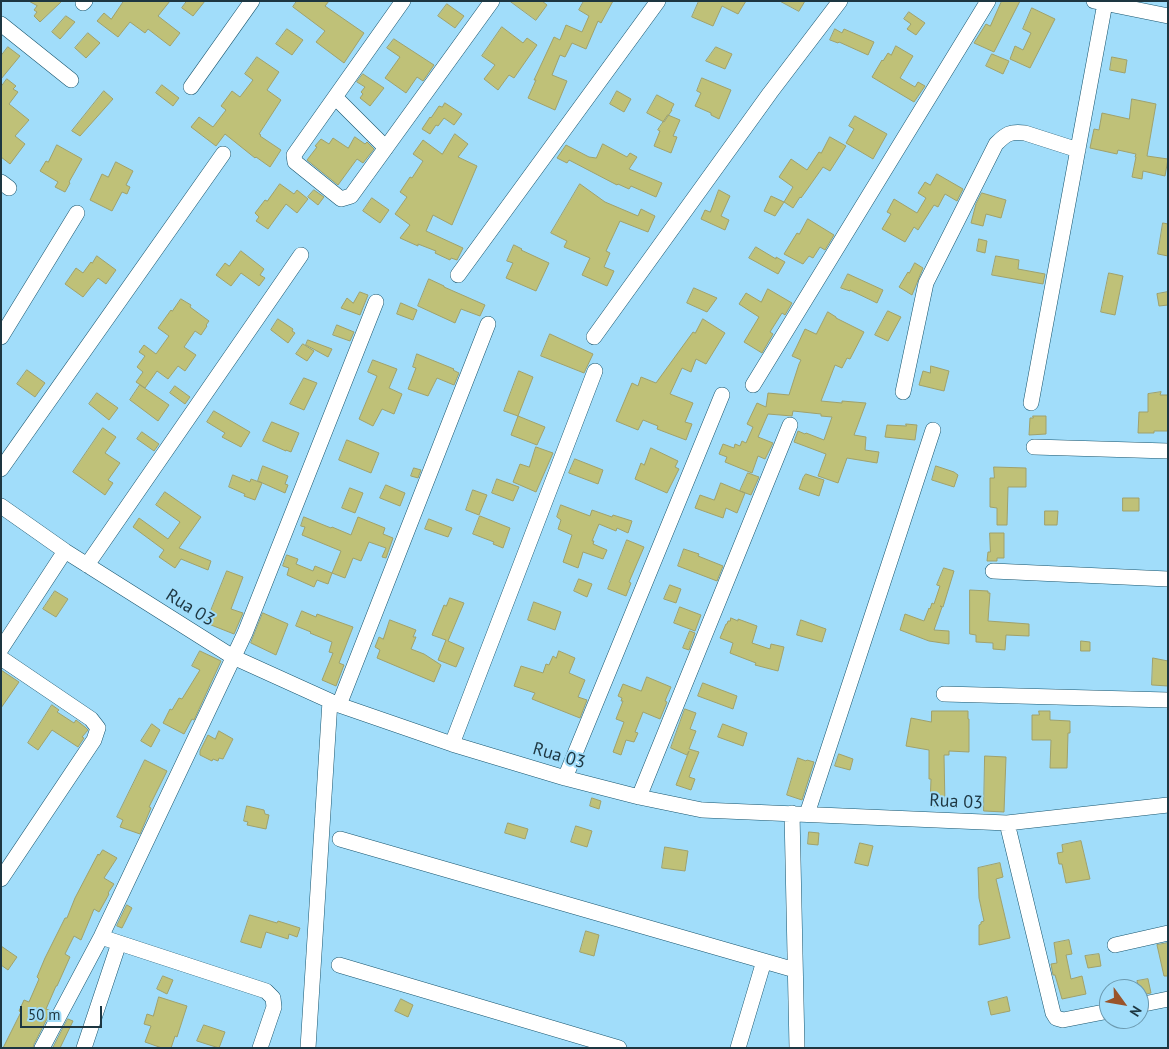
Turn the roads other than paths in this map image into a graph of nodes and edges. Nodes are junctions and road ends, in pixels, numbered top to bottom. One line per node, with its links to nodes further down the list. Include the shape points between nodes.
1 (252, 1): 11 (street)
2 (403, 1): 12 (street)
3 (492, 1): 13 (street)
4 (658, 1): 18 (street)
5 (840, 1): 22 (street)
6 (988, 1): 24 (street)
7 (1100, 2): 8 (street); 14 (street)
8 (1168, 16)
9 (1, 24): 10 (street)
10 (71, 80)
11 (191, 87)
12 (335, 98): 13 (street); 13 (street, via 294,155 295,162 341,199 351,196)
13 (386, 148)
14 (1078, 150): 25 (street, via 1016,132 1006,135 996,144 926,283); 27 (street)
15 (223, 154): 32 (street)
16 (77, 213): 21 (street)
17 (301, 255): 35 (street)
18 (458, 275)
19 (376, 302): 39 (street)
20 (488, 324): 43 (street)
21 (1, 337)
22 (594, 337)
23 (595, 371): 44 (street)
24 (753, 384)
25 (903, 392)
26 (722, 395): 45 (street)
27 (1031, 403)
28 (790, 426): 46 (street)
29 (933, 430): 49 (street)
30 (1034, 447): 31 (street)
31 (1168, 451)
32 (1, 469)
33 (1, 506): 34 (street, Rua 03)
34 (65, 551): 35 (street, Rua 03); 38 (street)
35 (87, 565): 39 (street, Rua 03)
36 (993, 571): 37 (street)
37 (1168, 579)
38 (1, 649)
39 (233, 657): 43 (street, Rua 03); 54 (street)
40 (1, 658): 52 (street, via 91,719 98,728 94,740)
41 (944, 694): 42 (street)
42 (1168, 700)
43 (334, 703): 44 (street, Rua 03); 66 (street)
44 (452, 744): 45 (street, Rua 03)
45 (565, 778): 46 (street, Rua 03)
46 (639, 797): 48 (street, Rua 03, via 702,810)
47 (1168, 805): 50 (street, Rua 03)
48 (792, 813): 49 (street, Rua 03); 59 (street)
49 (807, 814): 50 (street, Rua 03)
50 (1007, 823): 62 (street, via 1053,1013 1063,1020)
51 (340, 839): 57 (street)
52 (1, 879)
53 (1168, 933): 56 (street)
54 (101, 937): 55 (street); 63 (street)
55 (119, 943): 64 (street); 65 (street, via 266,992 273,998 274,1008)
56 (1115, 945)
57 (764, 961): 59 (street); 68 (street)
58 (340, 965): 67 (street)
59 (795, 970): 69 (street)
60 (1168, 999): 61 (street)
61 (1149, 1003)
62 (1099, 1013)
63 (42, 1048)
64 (84, 1048)
65 (260, 1048)
66 (308, 1048)
67 (619, 1048)
68 (738, 1048)
69 (797, 1048)

